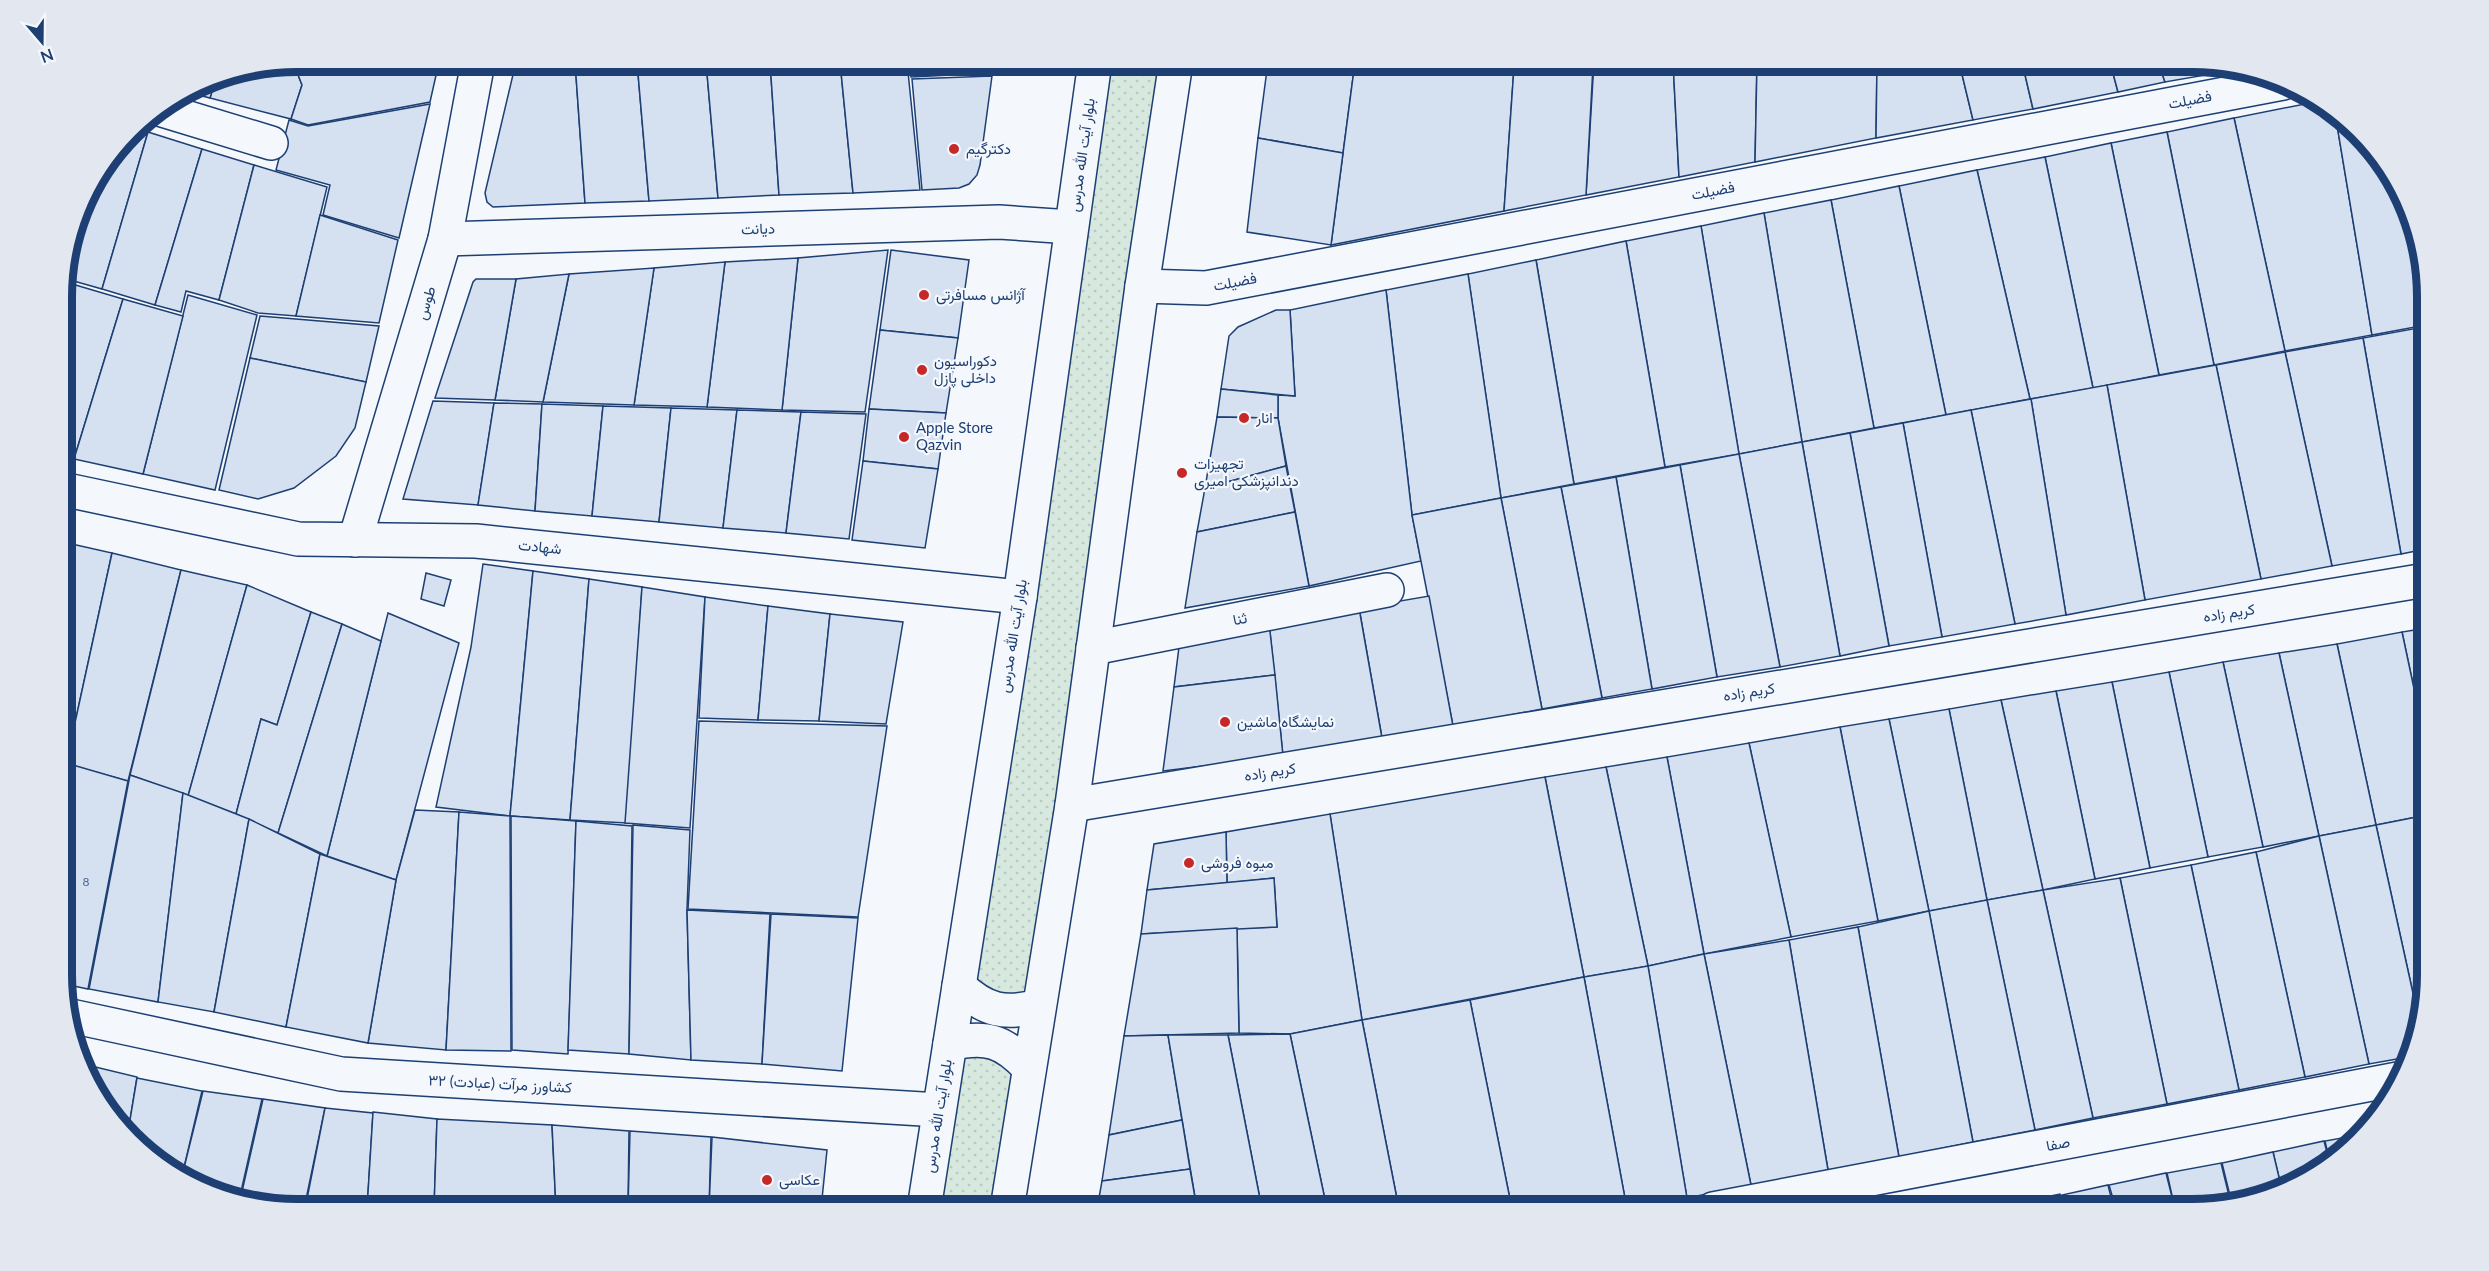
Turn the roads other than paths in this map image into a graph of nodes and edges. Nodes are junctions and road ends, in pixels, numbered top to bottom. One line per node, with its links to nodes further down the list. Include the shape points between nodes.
1 (476, 72): 8 (street, طوس)
2 (1094, 72): 7 (street, بلوار آیت الله مدرس)
3 (1174, 72): 9 (street)
4 (2269, 86): 9 (street, فضیلت, via 1206,288)
5 (168, 113): 6 (street)
6 (271, 143)
7 (1071, 227): 8 (street, دیانت, via 999,222); 14 (street, بلوار آیت الله مدرس)
8 (445, 239): 11 (street, طوس)
9 (1142, 286): 15 (street)
10 (72, 491): 11 (street, شهادت, via 298,539)
11 (355, 540): 14 (street, شهادت, via 476,541)
12 (2417, 581): 16 (street, کریم زاده)
13 (1387, 590): 15 (street, ثنا)
14 (1020, 597): 17 (street, بلوار آیت الله مدرس)
15 (1093, 648): 16 (street)
16 (1072, 805): 18 (street)
17 (959, 986): 18 (street, via 975,1001 995,1010 1017,1012); 20 (street, بلوار آیت الله مدرس)
18 (1039, 1006): 21 (street)
19 (76, 1017): 23 (street, ۳۲ کشاورز مرآت (عبادت), via 341,1074)
20 (950, 1044): 21 (street, via 972,1038 994,1041 1014,1052); 23 (street, بلوار آیت الله مدرس)
21 (1029, 1068): 25 (street)
22 (2390, 1080): 26 (street, صفا)
23 (939, 1110): 24 (street, بلوار آیت الله مدرس)
24 (926, 1199)
25 (1009, 1199)
26 (1766, 1199)

